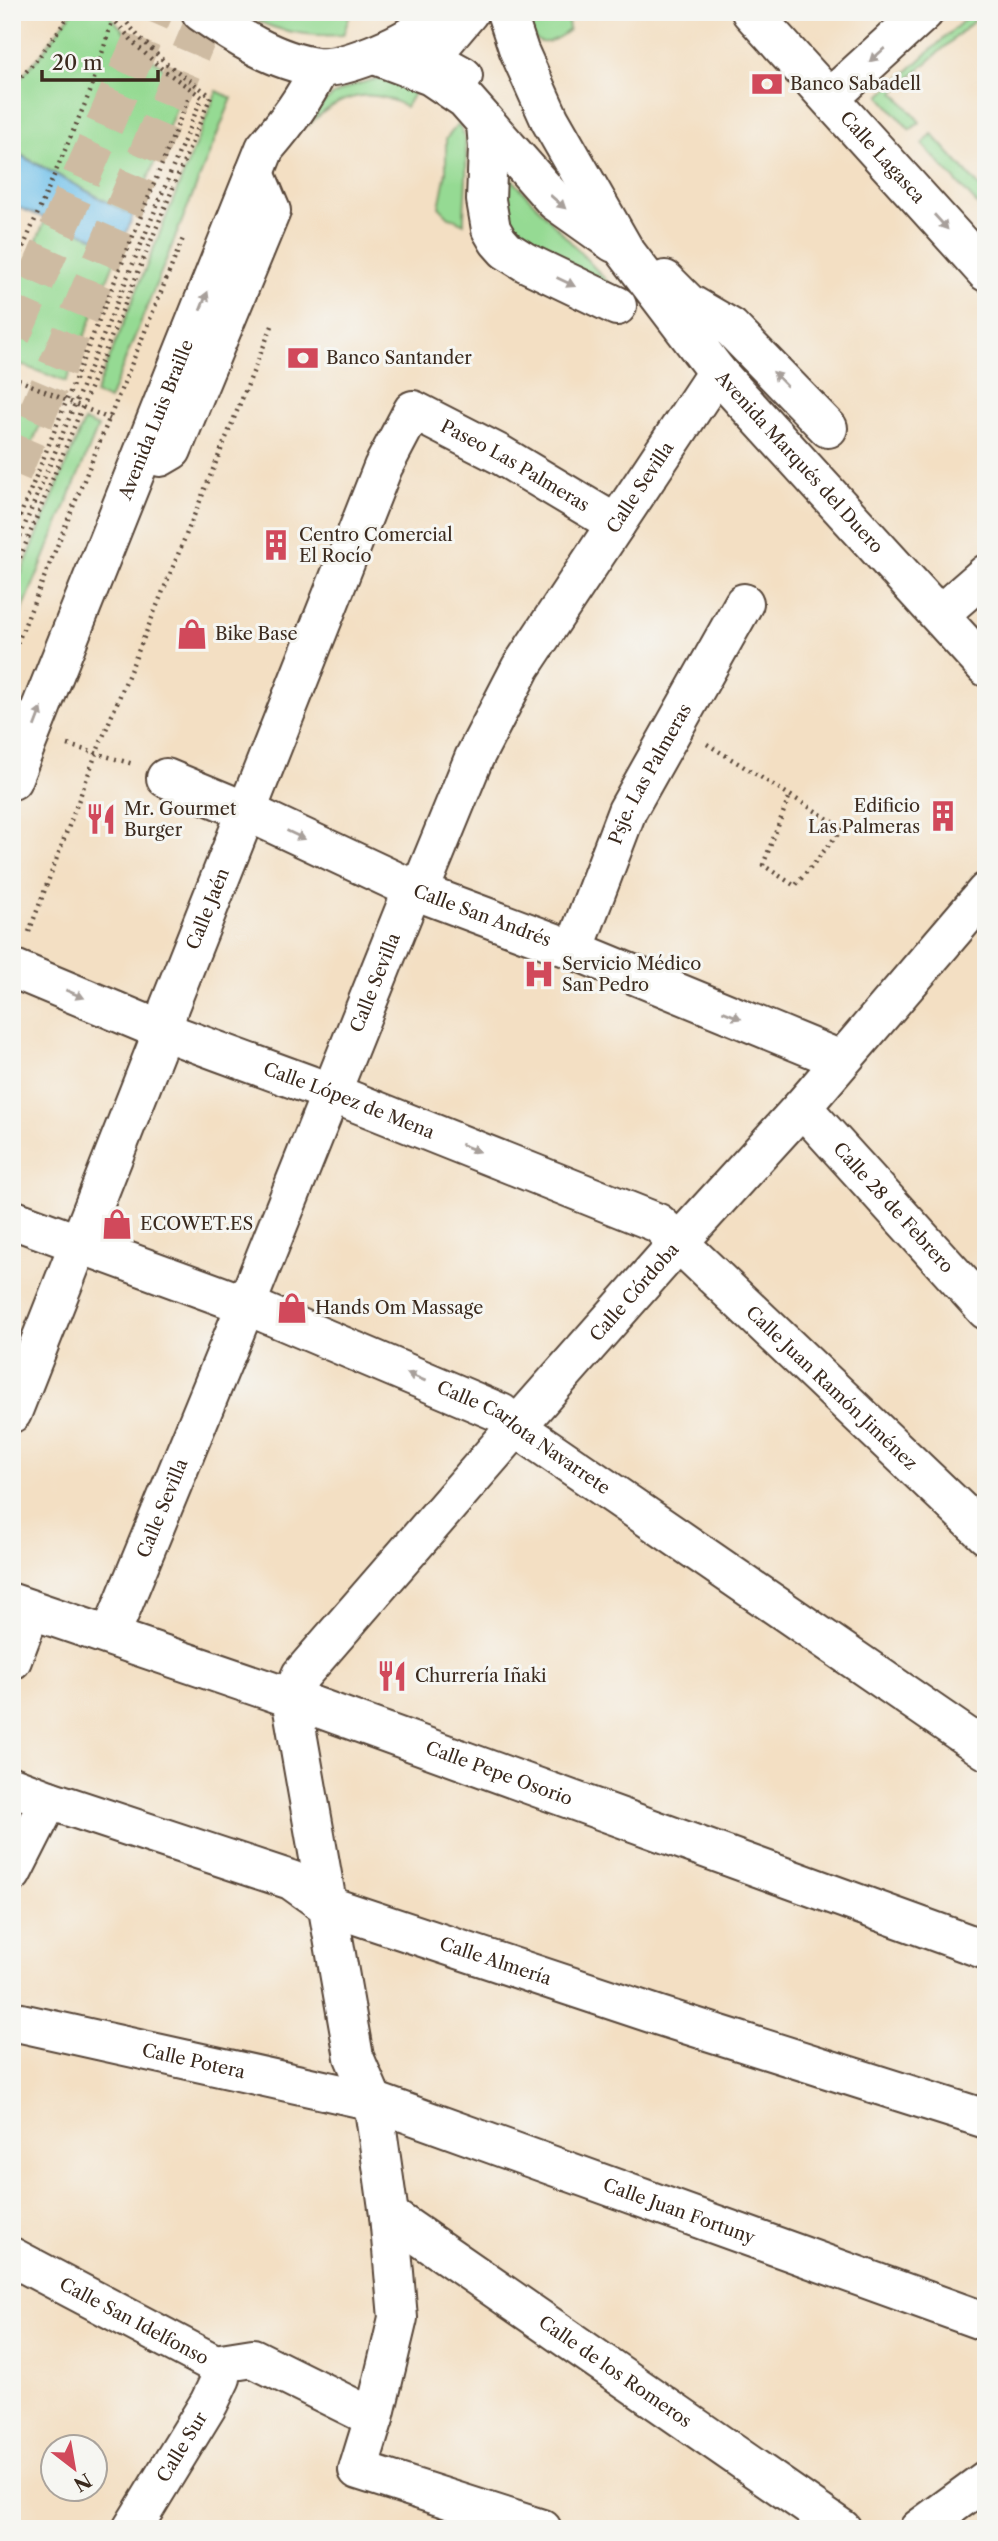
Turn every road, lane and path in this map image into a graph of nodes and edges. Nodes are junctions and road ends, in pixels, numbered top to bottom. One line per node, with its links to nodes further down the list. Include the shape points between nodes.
1 (72, 12): 13 (path)
2 (107, 12): 25 (path, via 162,69 202,97)
3 (117, 12): 19 (path, bridge, via 90,92); 26 (path, via 167,64 211,96)
4 (201, 12): 12 (street, via 274,55)
5 (436, 12): 11 (street, via 421,29)
6 (469, 12): 7 (street, via 430,58 472,83 555,169 514,85)
7 (489, 12)
8 (506, 12): 17 (street, Avenida Marqués del Duero, via 551,120)
9 (751, 12): 15 (street, Calle Lagasca)
10 (924, 12): 15 (street, one-way to 15)
11 (375, 55): 12 (street); 16 (street, Avenida Marqués del Duero, via 431,76 465,99)
12 (318, 68): 39 (street, Avenida Luis Braille, one-way to 12, via 265,148 307,94)
13 (12, 87)
14 (189, 97): 24 (path)
15 (830, 98): 18 (street, Calle Lagasca, one-way to 18)
16 (486, 124): 17 (street, Avenida Marqués del Duero, one-way to 17, via 555,201); 20 (street, one-way to 20, via 486,200 498,241 525,262)
17 (625, 251): 22 (street, Avenida Marqués del Duero); 29 (street, one-way to 17, via 731,328 688,303 662,276)
18 (986, 272)
19 (12, 273)
20 (617, 306)
21 (272, 326): 40 (path)
22 (717, 372): 30 (street, Calle Sevilla); 36 (street, Avenida Marqués del Duero)
23 (12, 377): 24 (path)
24 (67, 400): 25 (path); 31 (path)
25 (76, 404): 26 (path); 32 (path)
26 (82, 407): 28 (path); 34 (path)
27 (413, 410): 30 (street, Paseo Las Palmeras, via 499,454); 45 (street, Calle Jaén, via 383,467)
28 (110, 419)
29 (828, 428)
30 (616, 524): 46 (street, Calle Sevilla, via 521,667 474,758)
31 (12, 536)
32 (12, 556)
33 (986, 574): 36 (street)
34 (12, 577)
35 (744, 603): 38 (street, Psje. Las Palmeras)
36 (940, 614): 37 (street, Avenida Marqués del Duero)
37 (986, 667)
38 (674, 724): 44 (path); 48 (street, Psje. Las Palmeras, via 627,811)
39 (32, 733): 40 (path); 43 (street, Avenida Luis Braille)
40 (96, 754): 41 (path); 49 (path)
41 (126, 761)
42 (166, 778): 45 (street, Calle San Andrés)
43 (12, 780)
44 (790, 795): 44 (path, via 763,865 795,886 843,828)
45 (248, 812): 46 (street, Calle San Andrés, one-way to 46); 50 (street, Calle Jaén)
46 (419, 892): 48 (street, Calle San Andrés); 52 (street, Calle Sevilla, via 408,901)
47 (986, 892): 51 (street, Calle Córdoba)
48 (574, 950): 51 (street, Calle San Andrés, one-way to 51)
49 (13, 969): 50 (street, Calle López de Mena, one-way to 50)
50 (163, 1031): 52 (street, Calle López de Mena); 55 (street, Calle Jaén)
51 (841, 1060): 53 (street, Calle Córdoba)
52 (332, 1093): 56 (street, Calle López de Mena, one-way to 56, via 658,1223); 57 (street, Calle Sevilla)
53 (802, 1107): 56 (street, Calle Córdoba); 58 (street, Calle 28 de Febrero)
54 (12, 1219): 55 (street, Calle Carlota Navarrete)
55 (79, 1244): 57 (street, Calle Carlota Navarrete); 59 (street, Calle Jaén)
56 (677, 1244): 60 (street, Calle Córdoba); 61 (street, Calle Juan Ramón Jiménez)
57 (246, 1305): 60 (street, Calle Carlota Navarrete, one-way to 57); 63 (street, Calle Sevilla)
58 (986, 1310)
59 (12, 1413)
60 (508, 1420): 65 (street, Calle Córdoba, via 302,1675); 66 (street, Calle Carlota Navarrete)
61 (986, 1535)
62 (22, 1607): 63 (street, Calle Pepe Osorio); 64 (street)
63 (110, 1636): 65 (street, Calle Pepe Osorio)
64 (12, 1660)
65 (291, 1698): 70 (street); 71 (street, Calle Pepe Osorio)
66 (986, 1749)
67 (12, 1786): 68 (street, Calle Almería)
68 (49, 1800): 69 (street); 70 (street, Calle Almería, via 291,1880)
69 (12, 1873)
70 (326, 1905): 73 (street, via 354,2057); 74 (street, Calle Almería)
71 (986, 1950)
72 (12, 2021): 73 (street, Calle Potera)
73 (373, 2101): 75 (street); 77 (street, Calle Juan Fortuny)
74 (986, 2119)
75 (389, 2216): 79 (street, via 398,2318); 83 (street, Calle de los Romeros)
76 (12, 2257): 78 (street, Calle San Idelfonso)
77 (986, 2322)
78 (215, 2364): 79 (street, Calle San Idelfonso, via 253,2358); 81 (street, Calle Sur, via 221,2378 209,2403)
79 (374, 2418): 82 (street, via 358,2470)
80 (986, 2480): 84 (street)
81 (132, 2529)
82 (542, 2529)
83 (842, 2529)
84 (919, 2529)

